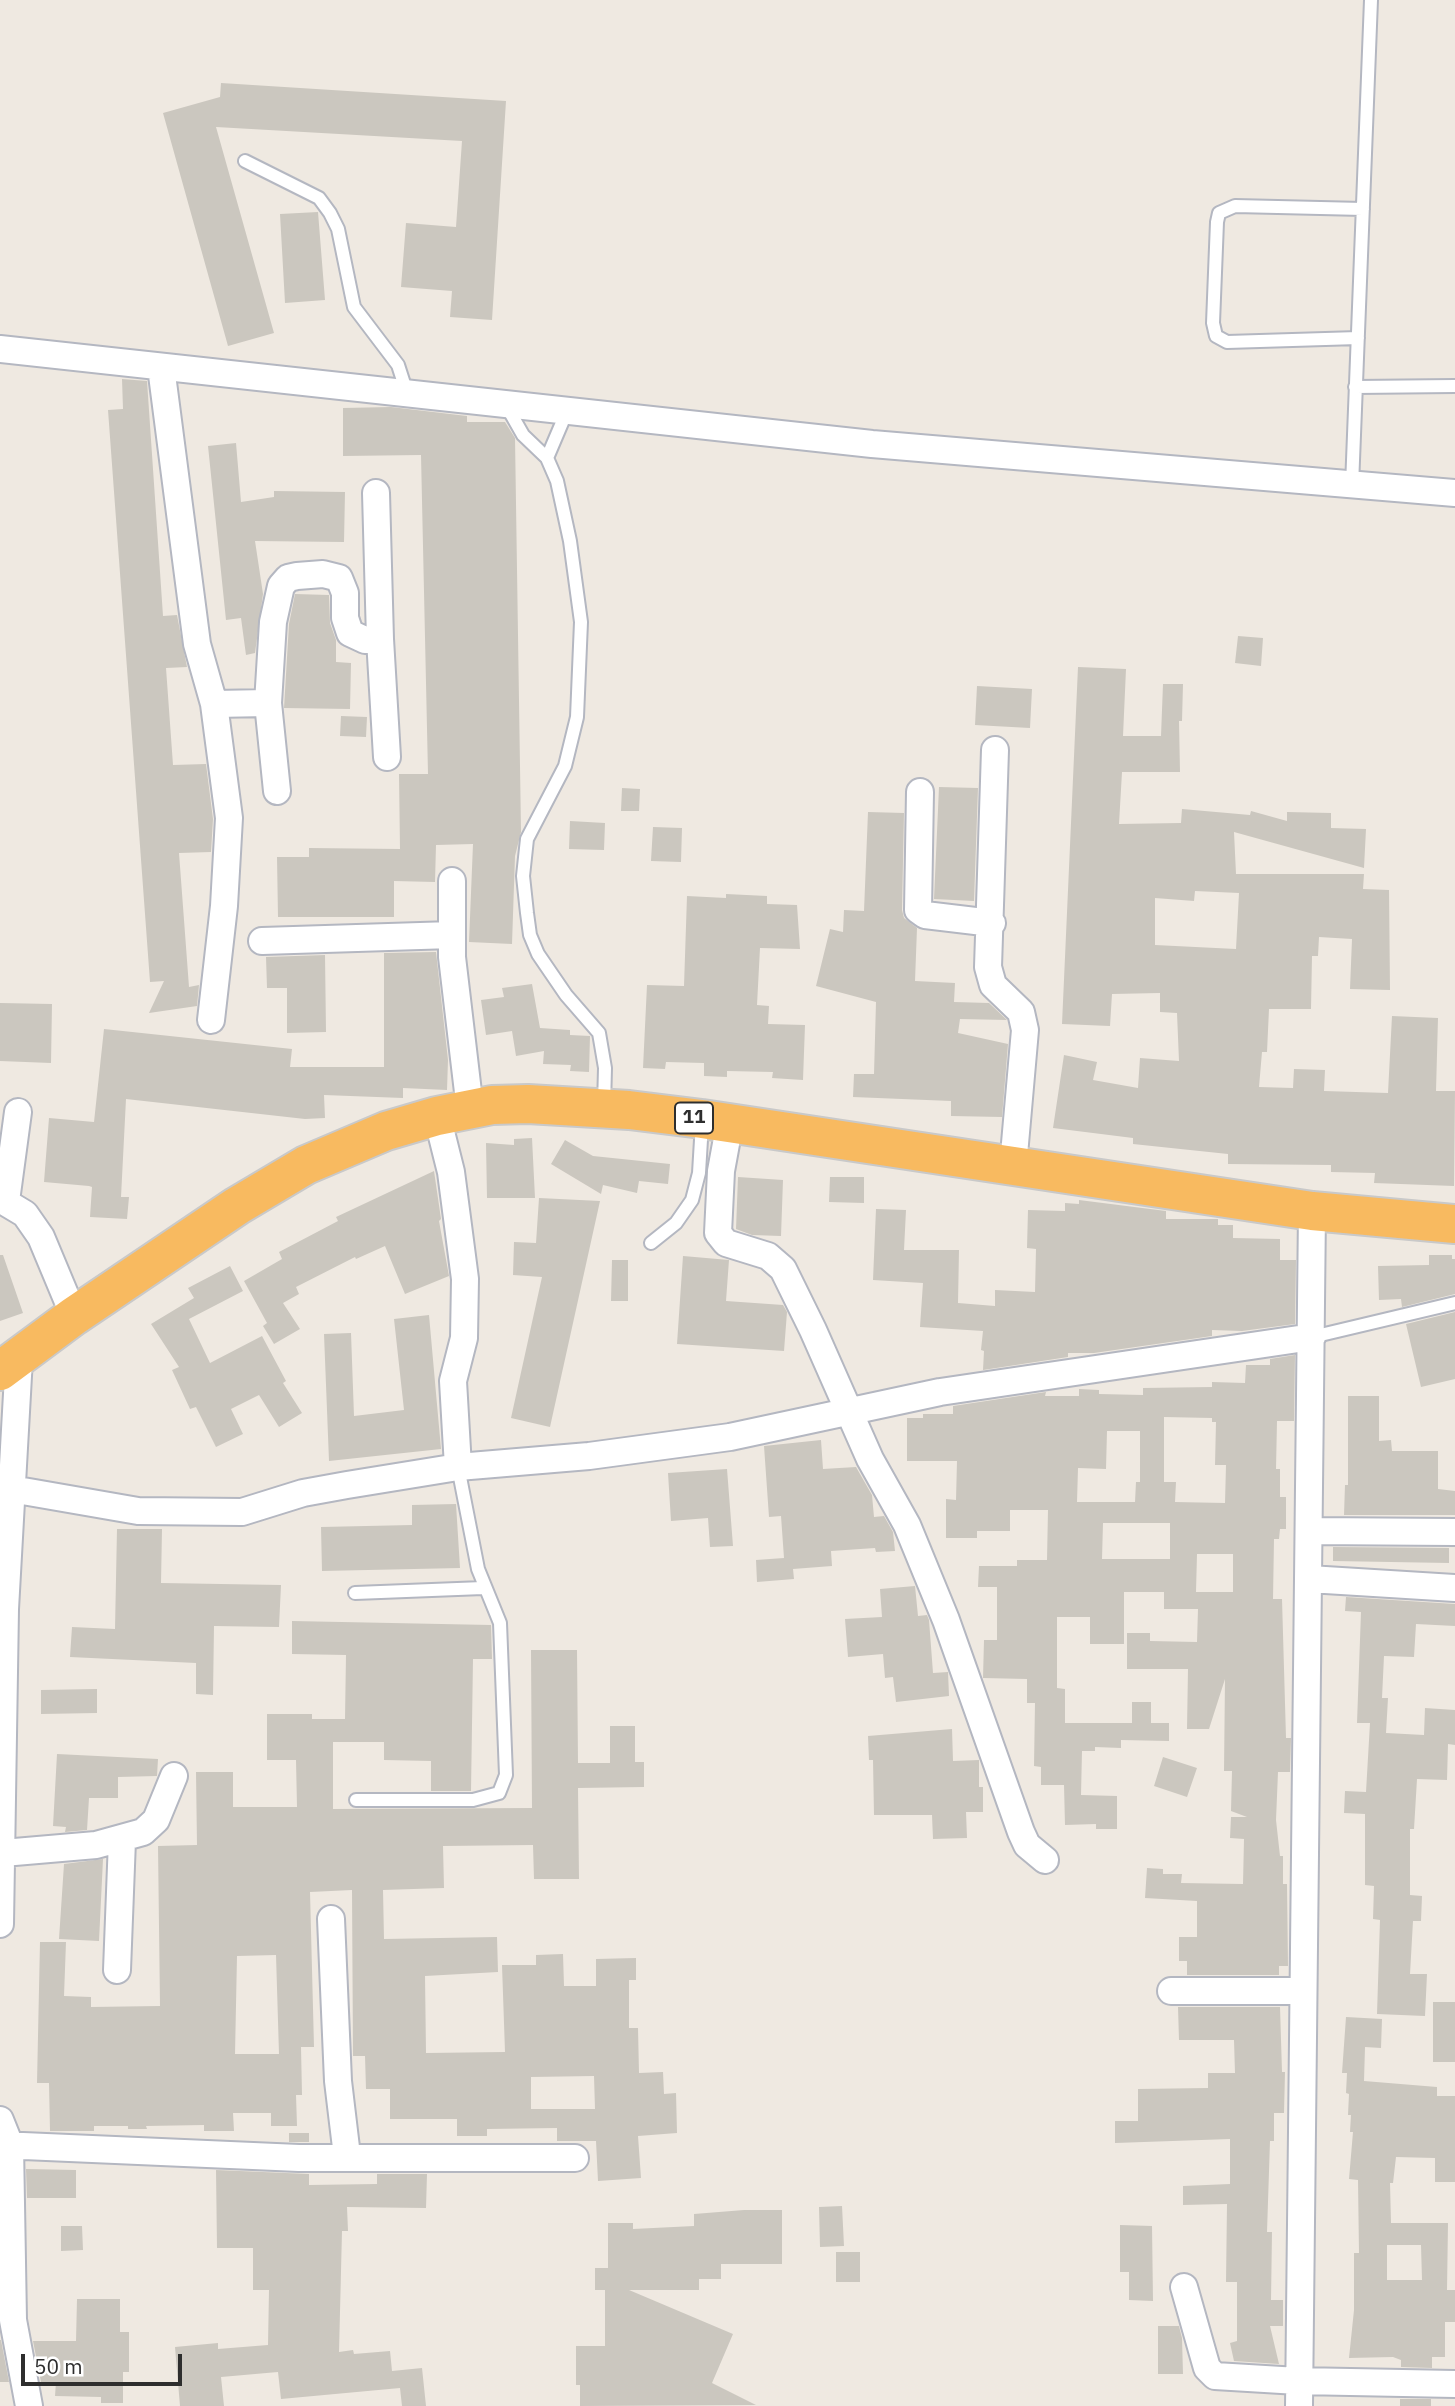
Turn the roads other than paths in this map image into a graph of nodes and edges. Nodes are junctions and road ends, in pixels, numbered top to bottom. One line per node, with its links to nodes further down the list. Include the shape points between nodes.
1 (1371, 0): 3 (lane)
2 (245, 161): 9 (lane, via 318,198 330,213 338,229 354,307 398,365)
3 (1363, 209): 4 (lane); 4 (lane, via 1225,209 1217,222 1214,272 1213,323 1222,341)
4 (1358, 338): 8 (lane)
5 (0, 349): 6 (street)
6 (161, 367): 9 (street); 18 (street, via 197,644)
7 (1455, 386): 8 (lane)
8 (1356, 387): 13 (lane)
9 (407, 394): 10 (street)
10 (506, 404): 11 (street); 12 (lane, via 523,435)
11 (567, 411): 12 (lane); 13 (street, via 872,444)
12 (547, 458): 28 (lane, via 570,541 581,622 577,717 565,766 527,839 523,876 530,935 538,954 598,1033 605,1068)
13 (1352, 486): 15 (street)
14 (376, 493): 16 (street)
15 (1455, 493)
16 (380, 639): 17 (street, via 365,640 350,633 339,578 288,578 281,586 273,622); 20 (street)
17 (268, 703): 18 (street); 21 (street)
18 (214, 704): 27 (street, via 229,818)
19 (995, 750): 24 (street)
20 (387, 757)
21 (277, 791)
22 (920, 792): 24 (street, via 918,910 925,915)
23 (453, 881): 25 (street)
24 (992, 923): 32 (street, via 989,976 999,993 1021,1012 1025,1030)
25 (452, 935): 26 (street); 30 (street)
26 (262, 941)
27 (211, 1020)
28 (604, 1109): 30 (highway, 11, via 528,1104); 31 (highway, 11)
29 (18, 1112): 33 (street)
30 (454, 1112): 38 (highway, 11, via 348,1145 306,1165); 42 (street, via 452,1172 465,1279 464,1338 453,1381)
31 (716, 1121): 32 (highway, 11); 36 (lane, via 692,1200 676,1223); 41 (street, via 721,1171 718,1233 726,1244 768,1256 783,1269)
32 (1013, 1166): 34 (highway, 11)
33 (3, 1200): 38 (street, via 25,1214 41,1237)
34 (1312, 1211): 35 (highway, 11); 39 (street)
35 (1455, 1224)
36 (651, 1244)
37 (1455, 1303): 39 (lane)
38 (74, 1316): 40 (highway, 11)
39 (1312, 1337): 41 (street, via 940,1392); 44 (street)
40 (9, 1365): 43 (street)
41 (848, 1412): 42 (street, via 730,1437); 55 (street, via 912,1536 1021,1832 1027,1845)
42 (458, 1467): 43 (street, via 303,1493 242,1512 138,1511); 47 (lane)
43 (5, 1488): 52 (street)
44 (1309, 1531): 45 (street); 46 (street)
45 (1455, 1532)
46 (1309, 1579): 48 (street); 60 (street)
47 (483, 1588): 49 (lane); 51 (lane, via 500,1623 502,1647 506,1775 499,1793 473,1800)
48 (1455, 1588)
49 (355, 1593)
50 (174, 1776): 53 (street, via 156,1820 143,1832)
51 (356, 1800)
52 (1, 1812): 54 (street)
53 (122, 1840): 54 (street); 58 (street)
54 (3, 1853): 57 (street)
55 (1045, 1860)
56 (331, 1919): 63 (street, via 338,2081)
57 (0, 1924)
58 (117, 1970)
59 (1171, 1991): 60 (street)
60 (1302, 1991): 67 (street)
61 (0, 2120): 62 (street)
62 (5, 2145): 63 (street, via 299,2158); 68 (street, via 13,2320)
63 (347, 2156): 64 (street)
64 (575, 2158)
65 (1184, 2287): 67 (street, via 1210,2372)
66 (1455, 2384): 67 (street)
67 (1298, 2394)
68 (29, 2406)

